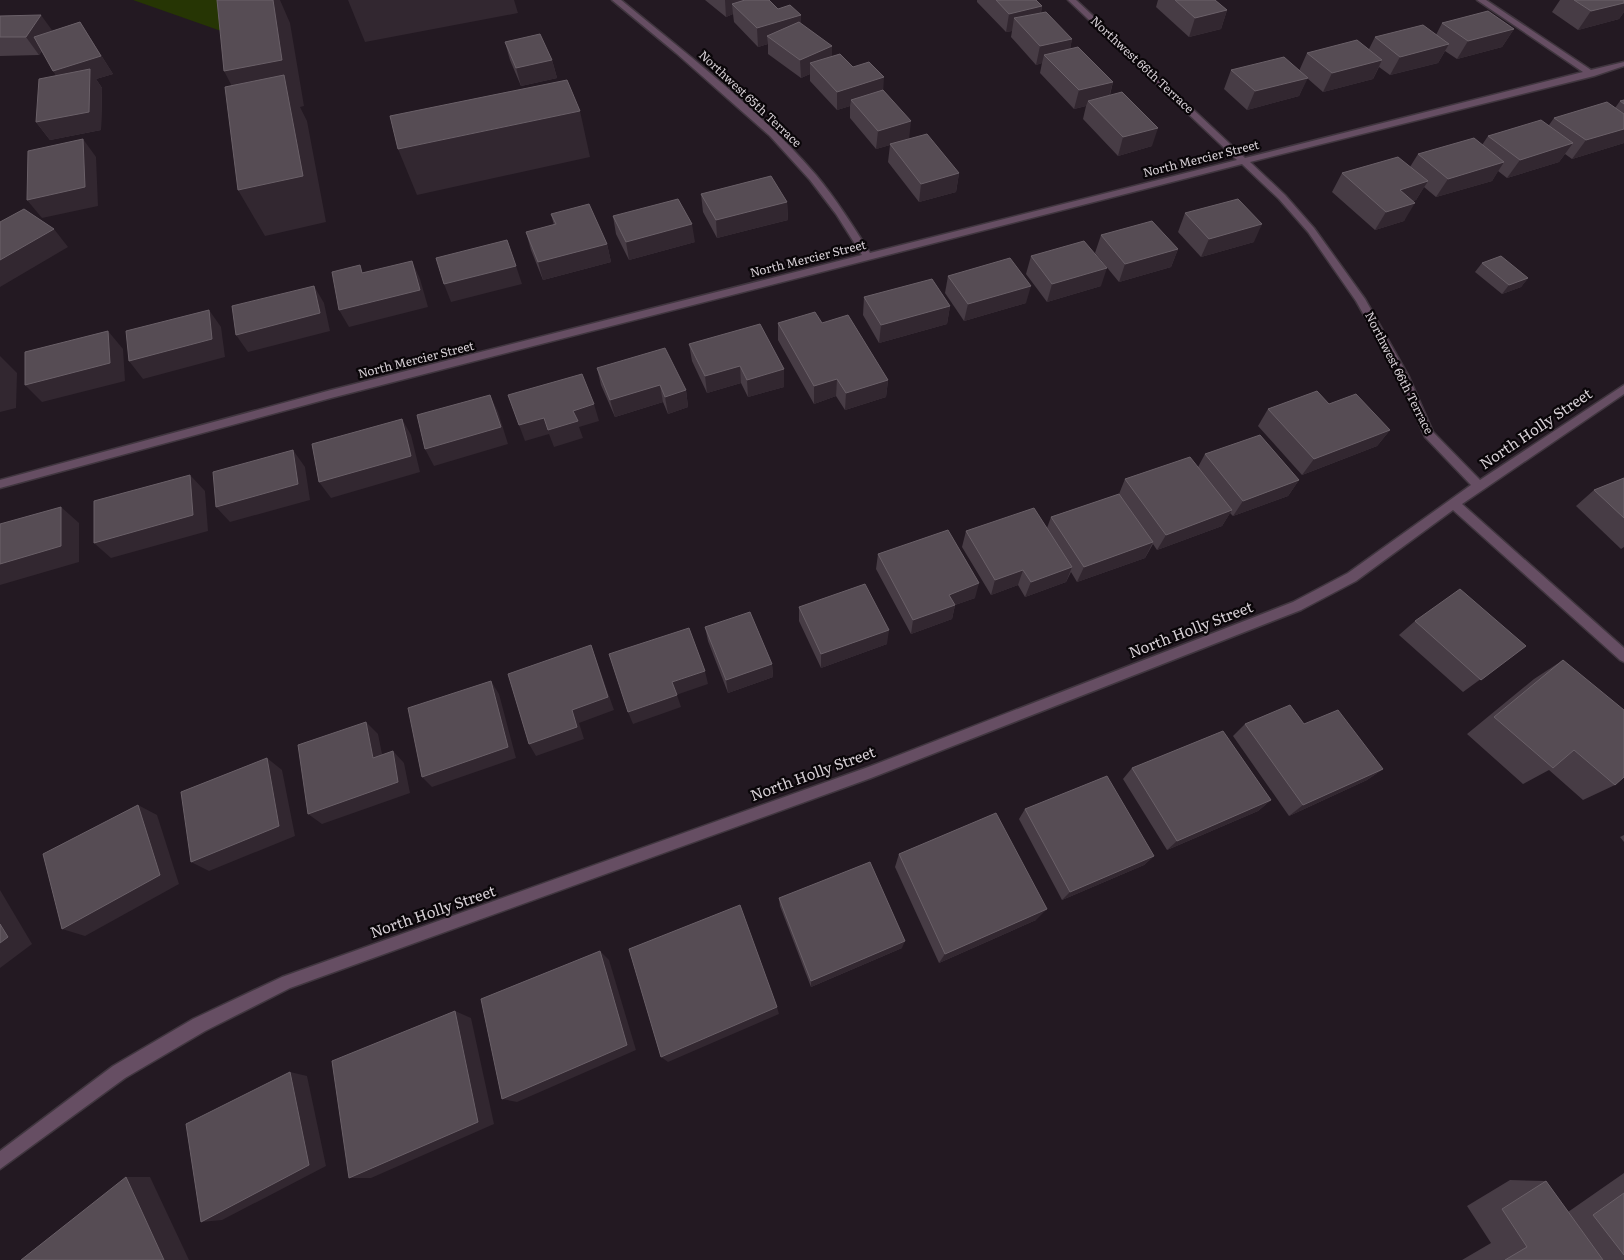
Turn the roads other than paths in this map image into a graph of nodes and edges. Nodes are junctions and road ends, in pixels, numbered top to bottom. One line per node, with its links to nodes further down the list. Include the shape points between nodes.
1 (616, 0): 7 (street, Northwest 65th Terrace, via 773,134 823,192)
2 (1072, 0): 6 (street, Northwest 66th Terrace)
3 (1482, 0): 5 (street)
4 (1624, 64): 5 (street, North Mercier Street)
5 (1591, 74): 6 (street, North Mercier Street)
6 (1244, 161): 7 (street, North Mercier Street); 10 (street, Northwest 66th Terrace, via 1282,197 1355,291 1404,377 1429,434)
7 (868, 257): 9 (street, North Mercier Street, via 331,394)
8 (1624, 390): 10 (street, North Holly Street)
9 (0, 484)
10 (1479, 486): 11 (street, North Holly Street)
11 (1454, 504): 12 (street); 13 (street, North Holly Street, via 1352,576 1297,606 871,772 287,982 199,1025 119,1072)
12 (1624, 656)
13 (0, 1161)

